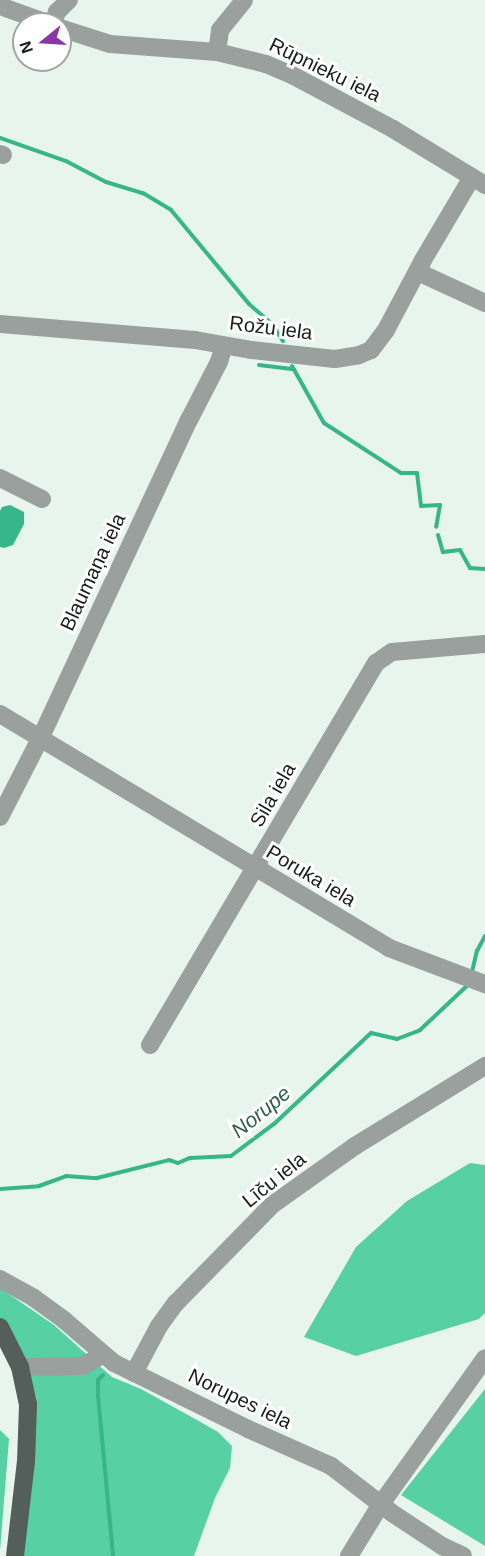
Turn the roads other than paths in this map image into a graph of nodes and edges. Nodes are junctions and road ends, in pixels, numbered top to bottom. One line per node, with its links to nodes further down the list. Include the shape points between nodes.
1 (69, 0): 5 (street)
2 (244, 0): 7 (street, via 220,30)
3 (0, 6): 4 (street)
4 (17, 12)
5 (57, 12)
6 (72, 32): 7 (street, Rūpnieku iela, via 110,44)
7 (217, 52): 8 (street, Rūpnieku iela, via 292,75 393,129)
8 (478, 181): 9 (street, Rožu iela)
9 (417, 272): 10 (street); 12 (street, Rožu iela, via 387,330 371,350 358,355 335,359)
10 (485, 303)
11 (0, 324): 12 (street, Rožu iela, via 195,340)
12 (224, 346): 17 (street, Blaumaņa iela)
13 (0, 478): 14 (street)
14 (42, 499)
15 (485, 644): 19 (street, Sila iela, via 392,652 376,663)
16 (0, 714): 17 (street, Poruka iela)
17 (40, 739): 18 (street, Blaumaņa iela); 19 (street, Poruka iela)
18 (0, 817)
19 (256, 869): 20 (street, Poruka iela, via 389,948); 21 (street, Sila iela)
20 (485, 984)
21 (150, 1045)
22 (485, 1066): 28 (street, Līču iela, via 355,1146 273,1205 176,1303)
23 (0, 1279): 25 (street, Norupes iela, via 64,1320)
24 (0, 1328): 27 (main road)
25 (102, 1355): 27 (street, via 82,1366); 28 (street, Norupes iela)
26 (485, 1358): 29 (street)
27 (20, 1367): 30 (main road, via 28,1423)
28 (134, 1373): 29 (street, Norupes iela, via 331,1466)
29 (381, 1504): 31 (street); 32 (street, Norupes iela, via 442,1546)
30 (15, 1556)
31 (349, 1556)
32 (464, 1556)

